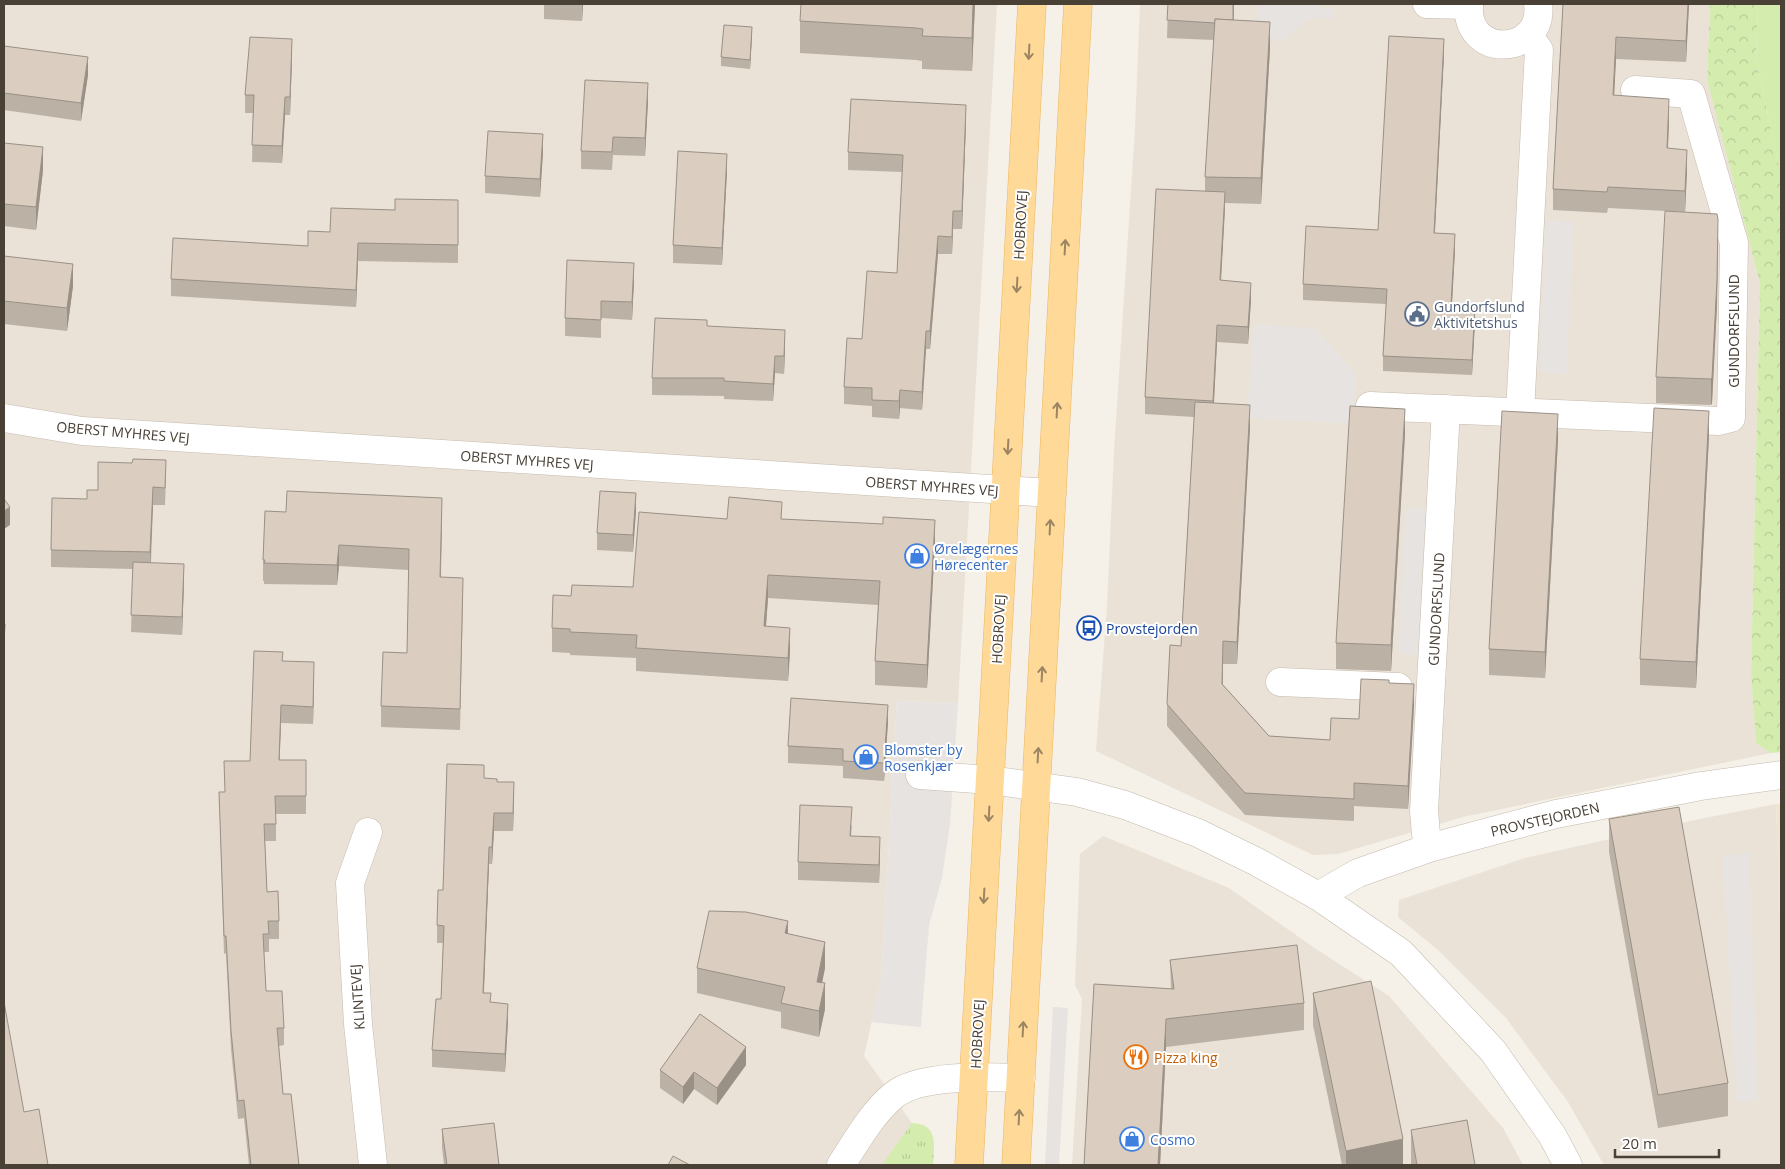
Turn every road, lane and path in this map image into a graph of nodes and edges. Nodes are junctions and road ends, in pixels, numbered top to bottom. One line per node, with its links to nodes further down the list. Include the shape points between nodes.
1 (1032, 4): 12 (main road, HOBROVEJ, one-way to 12)
2 (1078, 4): 13 (main road, one-way to 2)
3 (1427, 4): 4 (street)
4 (1469, 4): 6 (street, via 1472,26 1488,41 1509,45)
5 (1538, 4): 6 (street, via 1538,17)
6 (1528, 35): 10 (street, via 1539,50)
7 (1635, 90): 10 (street, GUNDORFSLUND, via 1691,94 1734,243 1731,418 1719,422)
8 (1370, 406): 9 (street, GUNDORFSLUND)
9 (1446, 409): 10 (street, GUNDORFSLUND); 15 (street, GUNDORFSLUND)
10 (1520, 413)
11 (4, 418): 12 (street, OBERST MYHRES VEJ, via 82,431)
12 (1006, 491): 13 (street, OBERST MYHRES VEJ); 18 (main road, HOBROVEJ)
13 (1052, 493): 19 (main road, one-way to 13)
14 (1280, 682): 15 (street)
15 (1432, 688): 21 (street, GUNDORFSLUND, via 1424,810)
16 (920, 775): 18 (street)
17 (1781, 775): 21 (street, PROVSTEJORDEN, via 1700,786 1556,814)
18 (990, 780): 19 (street); 23 (main road, HOBROVEJ, one-way to 23)
19 (1036, 787): 22 (street, via 1086,794 1134,808 1198,833); 24 (main road, one-way to 19)
20 (368, 832): 25 (street, KLINTEVEJ, via 350,883 358,1024)
21 (1430, 848): 22 (street, PROVSTEJORDEN, via 1358,873)
22 (1318, 896): 29 (street, via 1401,953 1493,1051 1552,1135)
23 (974, 1077): 24 (street); 26 (street, via 921,1083 894,1094 868,1123); 27 (main road, HOBROVEJ)
24 (1021, 1078): 28 (main road, one-way to 24)
25 (374, 1165)
26 (841, 1165)
27 (969, 1165)
28 (1016, 1165)
29 (1568, 1165)

